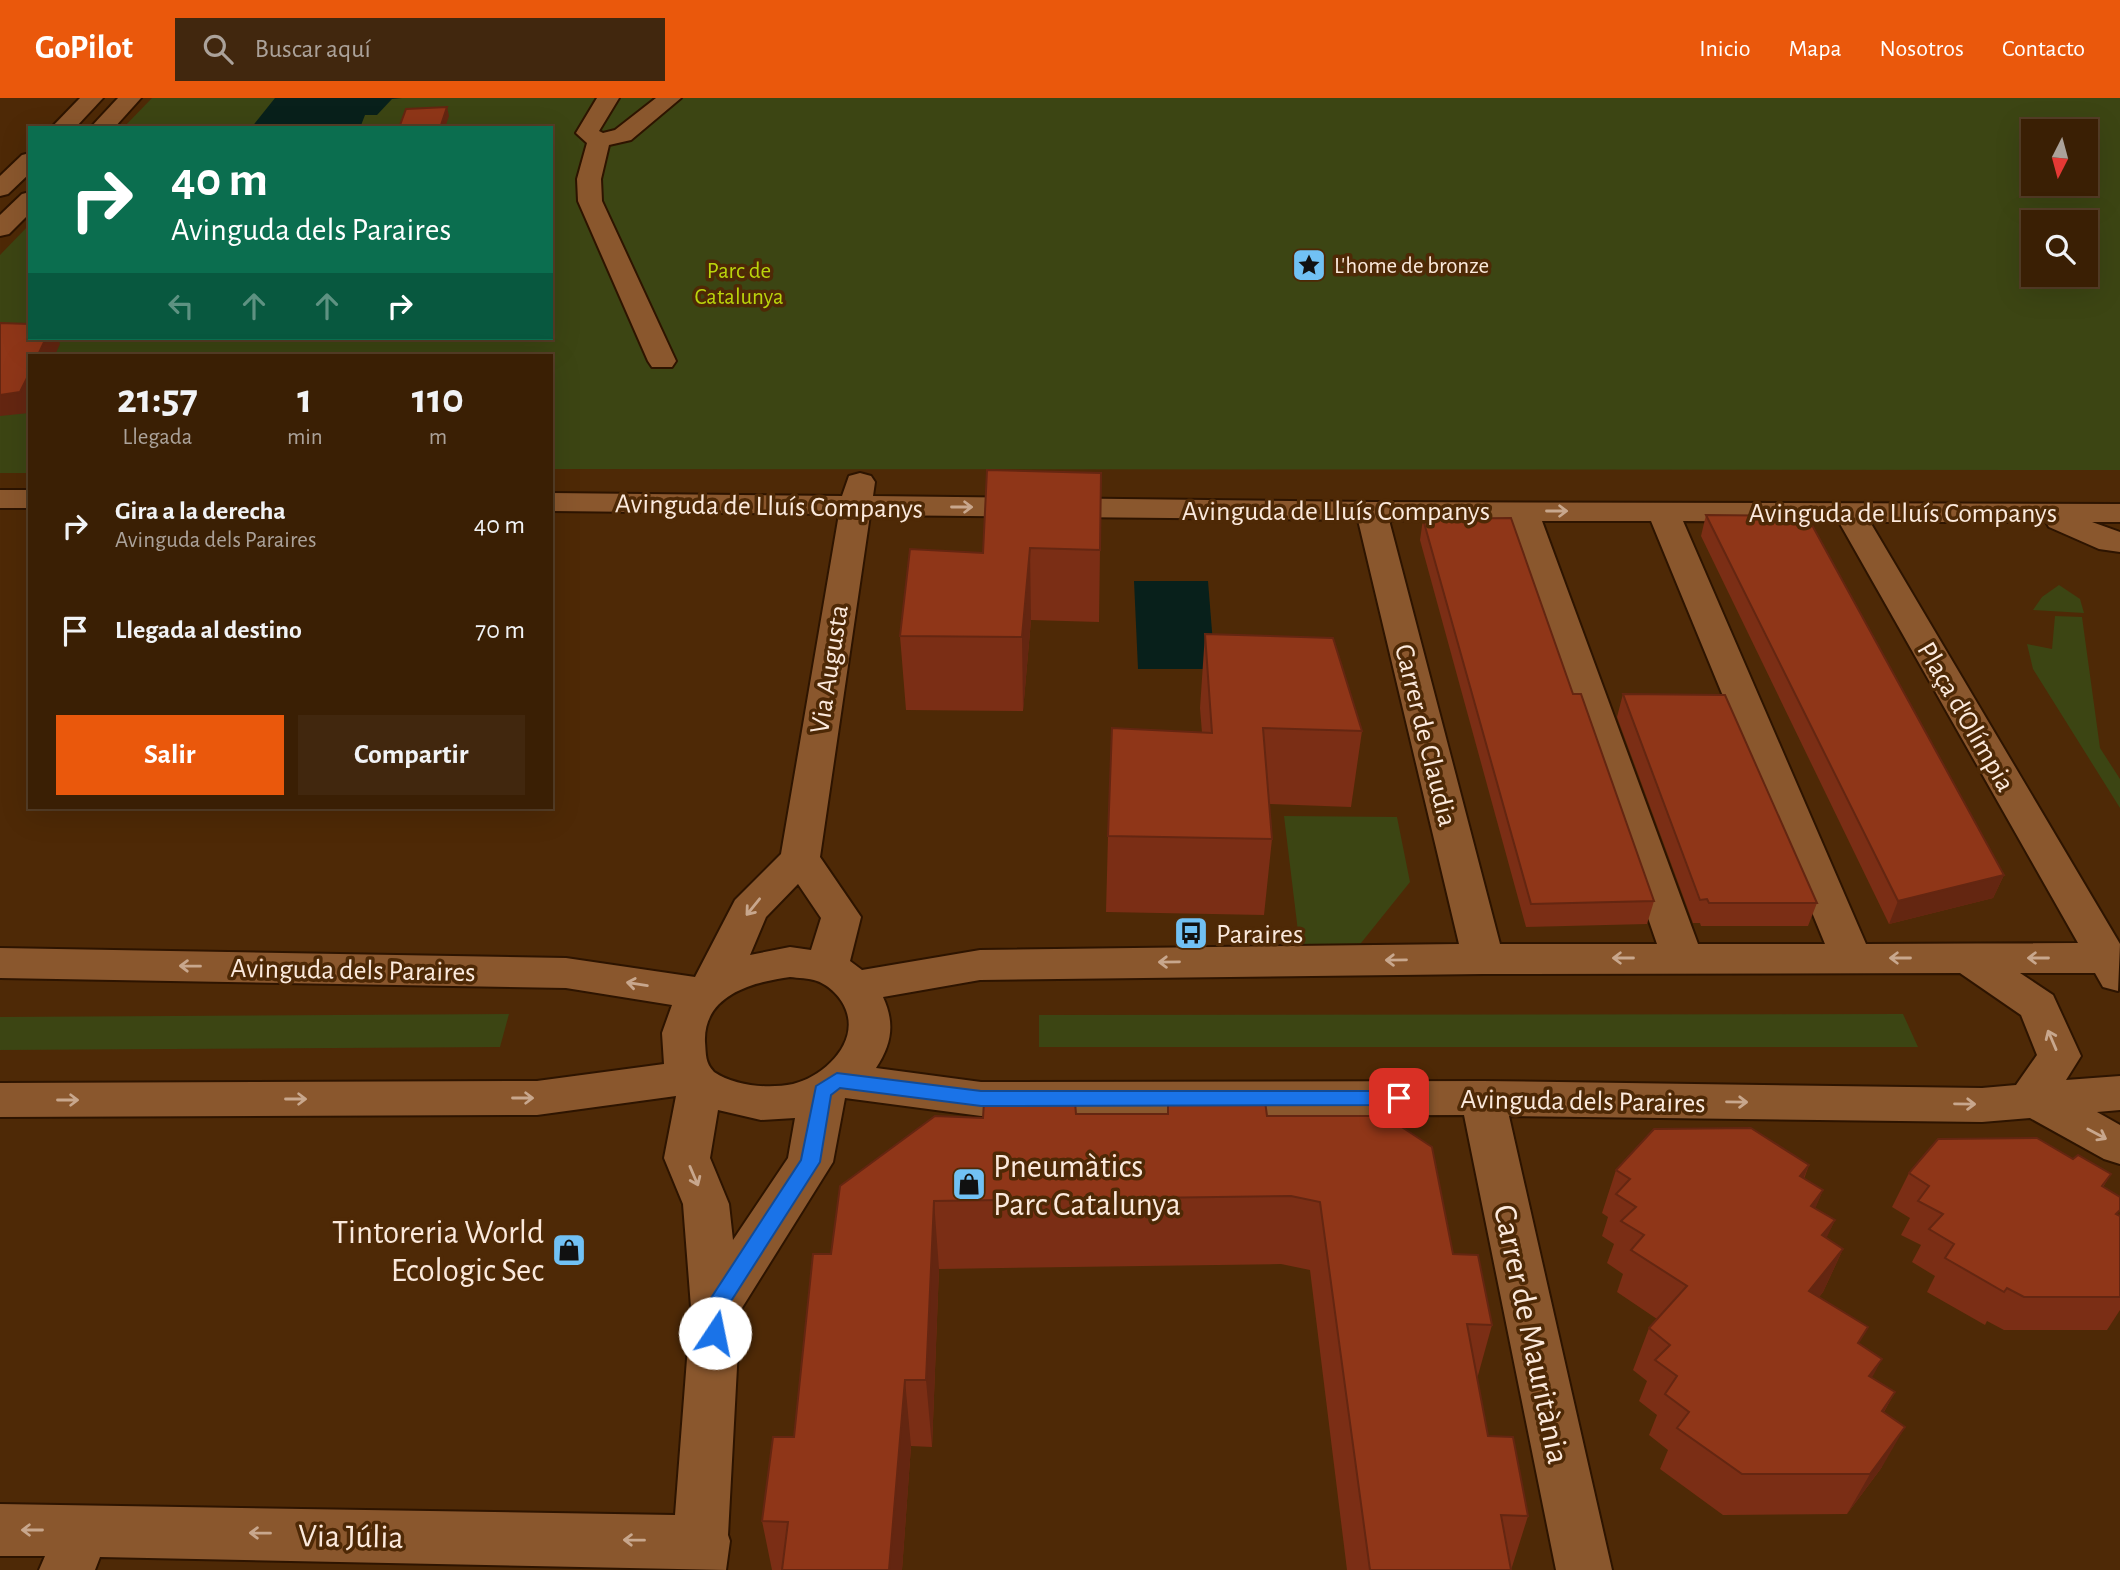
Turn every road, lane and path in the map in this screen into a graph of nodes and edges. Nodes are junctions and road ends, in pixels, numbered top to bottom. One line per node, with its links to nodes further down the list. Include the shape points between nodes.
1 (92, 98): 5 (street)
2 (130, 98): 6 (street)
3 (608, 98): 7 (street)
4 (670, 98): 7 (street, via 623,135)
5 (64, 126)
6 (103, 126)
7 (593, 137): 12 (street, via 590,201)
8 (28, 162): 9 (street)
9 (0, 189)
10 (28, 201): 11 (street)
11 (0, 229)
12 (662, 361)
13 (0, 482): 14 (street)
14 (28, 482)
15 (553, 482): 18 (street, Avinguda de Lluís Companys)
16 (1912, 488): 17 (street, Avinguda de Lluís Companys); 18 (street, Avinguda de Lluís Companys); 25 (street)
17 (2120, 490)
18 (857, 494): 21 (street, Avinguda de Lluís Companys); 22 (street, Avinguda de Lluís Companys, one-way to 22); 29 (street, Via Augusta)
19 (0, 499): 20 (street)
20 (28, 499)
21 (553, 502)
22 (1371, 511): 23 (street, Avinguda de Lluís Companys); 30 (street, Carrer de Claudia)
23 (1522, 511): 24 (street, Avinguda de Lluís Companys, one-way to 24); 31 (street)
24 (1663, 512): 25 (street, Avinguda de Lluís Companys); 32 (street)
25 (1849, 512): 26 (street, Avinguda de Lluís Companys); 35 (street, Plaça d'Olímpia)
26 (2045, 513): 27 (street, Avinguda de Lluís Companys); 28 (street, via 2110,542)
27 (2120, 513)
28 (2120, 542)
29 (800, 859): 36 (street, via 841,917); 37 (street, one-way to 37, via 749,910)
30 (1483, 958): 31 (street, one-way to 30); 36 (street, one-way to 36, via 980,965)
31 (1683, 958): 32 (street)
32 (1852, 958): 33 (street, one-way to 32)
33 (1968, 958): 35 (street, one-way to 33); 42 (street, one-way to 33, via 2059,1056 2038,1006)
34 (0, 963): 37 (street, Avinguda dels Paraires, one-way to 34, via 566,973)
35 (2113, 968)
36 (841, 977): 37 (street, via 790,962 752,966); 39 (street, via 871,1011 870,1040 853,1069)
37 (711, 988): 38 (street, via 692,1006 680,1035 685,1064)
38 (696, 1082): 39 (street, via 741,1102 782,1103); 43 (street, one-way to 38, via 537,1098); 45 (street, one-way to 45, via 687,1158 706,1204)
39 (830, 1086): 41 (street, Avinguda dels Paraires, via 981,1098); 45 (street, via 810,1162)
40 (2120, 1093): 42 (street, Avinguda dels Paraires)
41 (1483, 1098): 42 (street, Avinguda dels Paraires, one-way to 42, via 1982,1105); 49 (street, Carrer de Mauritània)
42 (2031, 1098): 44 (street, one-way to 44)
43 (0, 1100)
44 (2120, 1146)
45 (716, 1307): 48 (street)
46 (0, 1530): 47 (street, Via Júlia, one-way to 46)
47 (75, 1550): 48 (street, Via Júlia, one-way to 47)
48 (701, 1556)
49 (1584, 1570)

